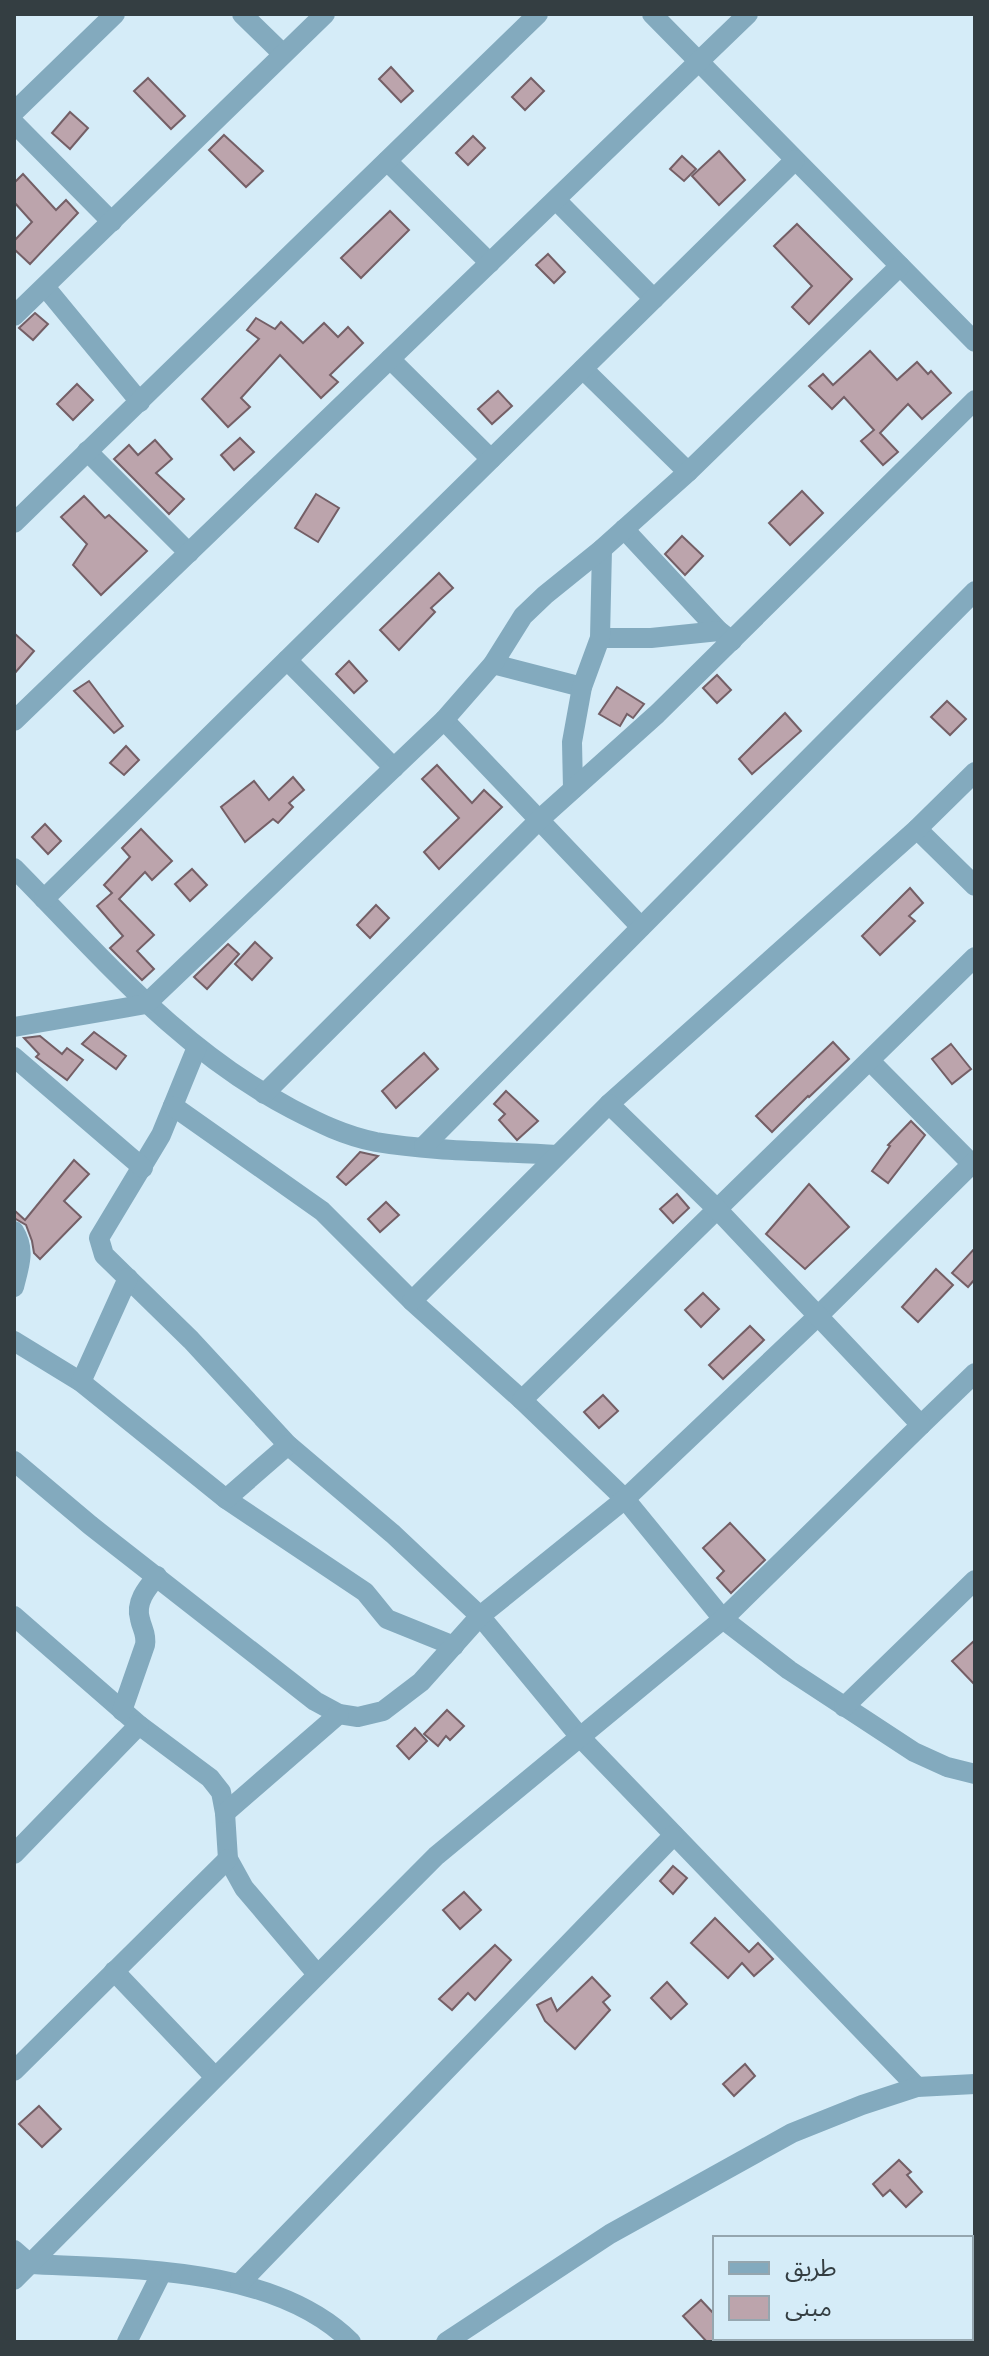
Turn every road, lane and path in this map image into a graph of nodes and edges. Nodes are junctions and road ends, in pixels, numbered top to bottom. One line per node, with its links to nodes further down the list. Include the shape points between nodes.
1 (115, 14): 9 (street)
2 (242, 14): 7 (street)
3 (325, 14): 7 (street)
4 (538, 14): 12 (street)
5 (652, 14): 8 (street)
6 (748, 14): 8 (street)
7 (283, 54): 14 (street)
8 (699, 62): 11 (street); 13 (street)
9 (14, 112)
10 (14, 123): 14 (street)
11 (795, 160): 16 (street); 18 (street)
12 (387, 161): 15 (street); 24 (street)
13 (556, 200): 15 (street); 18 (street)
14 (112, 222): 17 (street)
15 (490, 263): 21 (street)
16 (900, 266): 20 (street); 27 (street)
17 (46, 288): 19 (street); 24 (street)
18 (654, 299): 22 (street)
19 (14, 316)
20 (975, 342)
21 (390, 359): 26 (street); 31 (street)
22 (583, 369): 26 (street); 27 (street)
23 (975, 400): 33 (street)
24 (140, 402): 25 (street)
25 (87, 451): 28 (street); 31 (street)
26 (491, 459): 35 (street)
27 (688, 472): 29 (street)
28 (14, 523)
29 (624, 529): 30 (street); 33 (street)
30 (602, 549): 34 (street); 36 (street, via 523,616)
31 (189, 553): 39 (street)
32 (975, 591): 48 (street)
33 (725, 636): 34 (street); 42 (street, via 657,714)
34 (600, 638): 37 (street)
35 (287, 660): 40 (street); 47 (street)
36 (493, 664): 37 (street); 38 (street)
37 (582, 687): 42 (street, via 572,742)
38 (444, 720): 40 (street); 43 (street)
39 (14, 721)
40 (394, 768): 50 (street)
41 (975, 772): 44 (street)
42 (573, 789): 43 (street)
43 (540, 819): 48 (street); 55 (street)
44 (917, 829): 46 (street); 56 (street)
45 (14, 868): 47 (street)
46 (975, 886)
47 (44, 899): 50 (street)
48 (641, 927): 58 (street)
49 (975, 957): 54 (street)
50 (146, 1004): 51 (street); 52 (street)
51 (14, 1027)
52 (197, 1047): 55 (street); 57 (street)
53 (14, 1057): 61 (street)
54 (871, 1062): 60 (street); 62 (street)
55 (264, 1094): 58 (street, via 330,1129)
56 (609, 1104): 59 (street); 62 (street)
57 (173, 1106): 61 (street); 66 (street, via 322,1211)
58 (424, 1146): 59 (street)
59 (557, 1155): 66 (street)
60 (973, 1162): 67 (street)
61 (143, 1168): 64 (street, via 99,1238 104,1255)
62 (718, 1210): 67 (street); 71 (street)
63 (14, 1231): 65 (street, via 22,1255)
64 (128, 1278): 70 (street); 73 (street)
65 (14, 1287)
66 (412, 1301): 71 (street)
67 (818, 1316): 72 (street); 76 (street)
68 (18, 1352): 70 (street)
69 (975, 1373): 72 (street)
70 (81, 1382): 75 (street)
71 (522, 1400): 76 (street)
72 (921, 1425): 81 (street)
73 (288, 1445): 75 (street); 80 (street)
74 (14, 1461): 77 (street)
75 (226, 1499): 82 (street, via 365,1592 387,1619)
76 (625, 1499): 80 (street); 81 (street)
77 (157, 1576): 84 (street, via 141,1601 145,1645); 85 (street, via 315,1701)
78 (975, 1580): 83 (street)
79 (14, 1616): 84 (street)
80 (480, 1616): 82 (street); 87 (street)
81 (723, 1619): 83 (street); 87 (street)
82 (454, 1646): 85 (street, via 421,1682 383,1711 358,1717)
83 (844, 1707): 88 (street, via 914,1752)
84 (122, 1711): 86 (street)
85 (339, 1714): 89 (street)
86 (139, 1725): 89 (street, via 210,1778 221,1792); 91 (street)
87 (580, 1737): 90 (street); 94 (street, via 436,1856)
88 (975, 1774)
89 (225, 1813): 92 (street)
90 (674, 1835): 98 (street); 103 (street)
91 (14, 1854)
92 (228, 1859): 93 (street); 94 (street, via 244,1888)
93 (114, 1971): 95 (street); 96 (street)
94 (317, 1974): 96 (street)
95 (14, 2071)
96 (215, 2077): 100 (street)
97 (975, 2084): 98 (street)
98 (917, 2087): 106 (street, via 792,2133 610,2234)
99 (14, 2250): 100 (street)
100 (30, 2264): 101 (street); 102 (street)
101 (162, 2272): 103 (street); 104 (street)
102 (14, 2280)
103 (240, 2283): 105 (street, via 305,2309)
104 (127, 2342)
105 (351, 2342)
106 (446, 2342)

